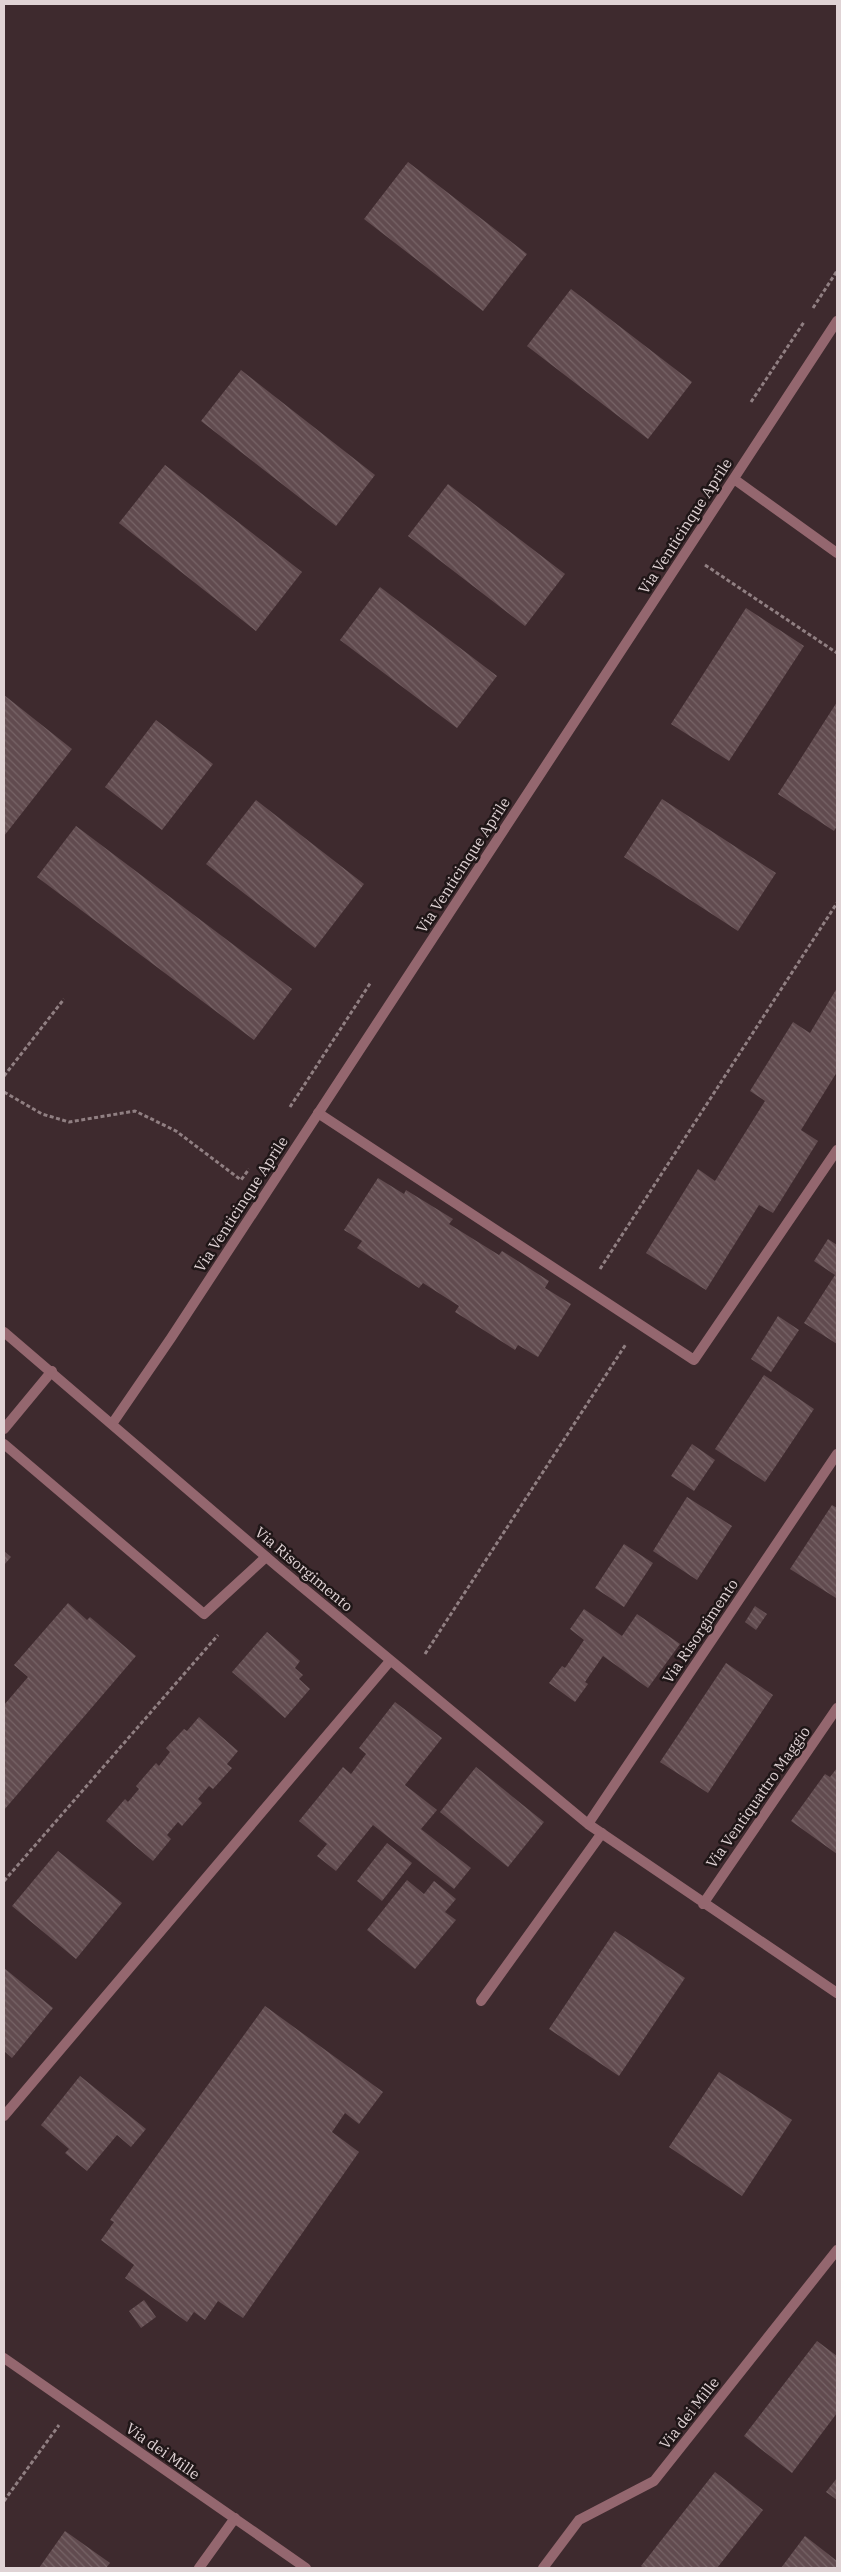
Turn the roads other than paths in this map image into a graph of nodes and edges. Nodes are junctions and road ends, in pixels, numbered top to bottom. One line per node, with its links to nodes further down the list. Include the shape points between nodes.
1 (837, 321): 2 (street, Via Venticinque Aprile)
2 (734, 479): 3 (street); 4 (street, Via Venticinque Aprile)
3 (837, 553)
4 (318, 1113): 5 (street, via 694,1360); 8 (street, Via Venticinque Aprile)
5 (837, 1150)
6 (4, 1332): 7 (street, Via Risorgimento)
7 (52, 1371): 8 (street, Via Risorgimento); 9 (street)
8 (112, 1424): 12 (street, Via Risorgimento)
9 (4, 1429)
10 (4, 1444): 12 (street, via 204,1614)
11 (837, 1454): 15 (street, Via Risorgimento)
12 (266, 1557): 13 (street, Via Risorgimento)
13 (390, 1661): 15 (street, Via Risorgimento); 20 (street)
14 (837, 1708): 17 (street, Via Ventiquattro Maggio)
15 (588, 1824): 16 (street, Via Risorgimento)
16 (602, 1833): 17 (street, Via Risorgimento); 19 (street)
17 (703, 1904): 18 (street, Via Risorgimento)
18 (837, 1994)
19 (481, 2001)
20 (4, 2116)
21 (837, 2250): 26 (street, Via dei Mille, via 654,2481 579,2520)
22 (4, 2358): 23 (street, Via dei Mille)
23 (235, 2518): 24 (street); 25 (street, Via dei Mille)
24 (199, 2568)
25 (306, 2568)
26 (543, 2568)

